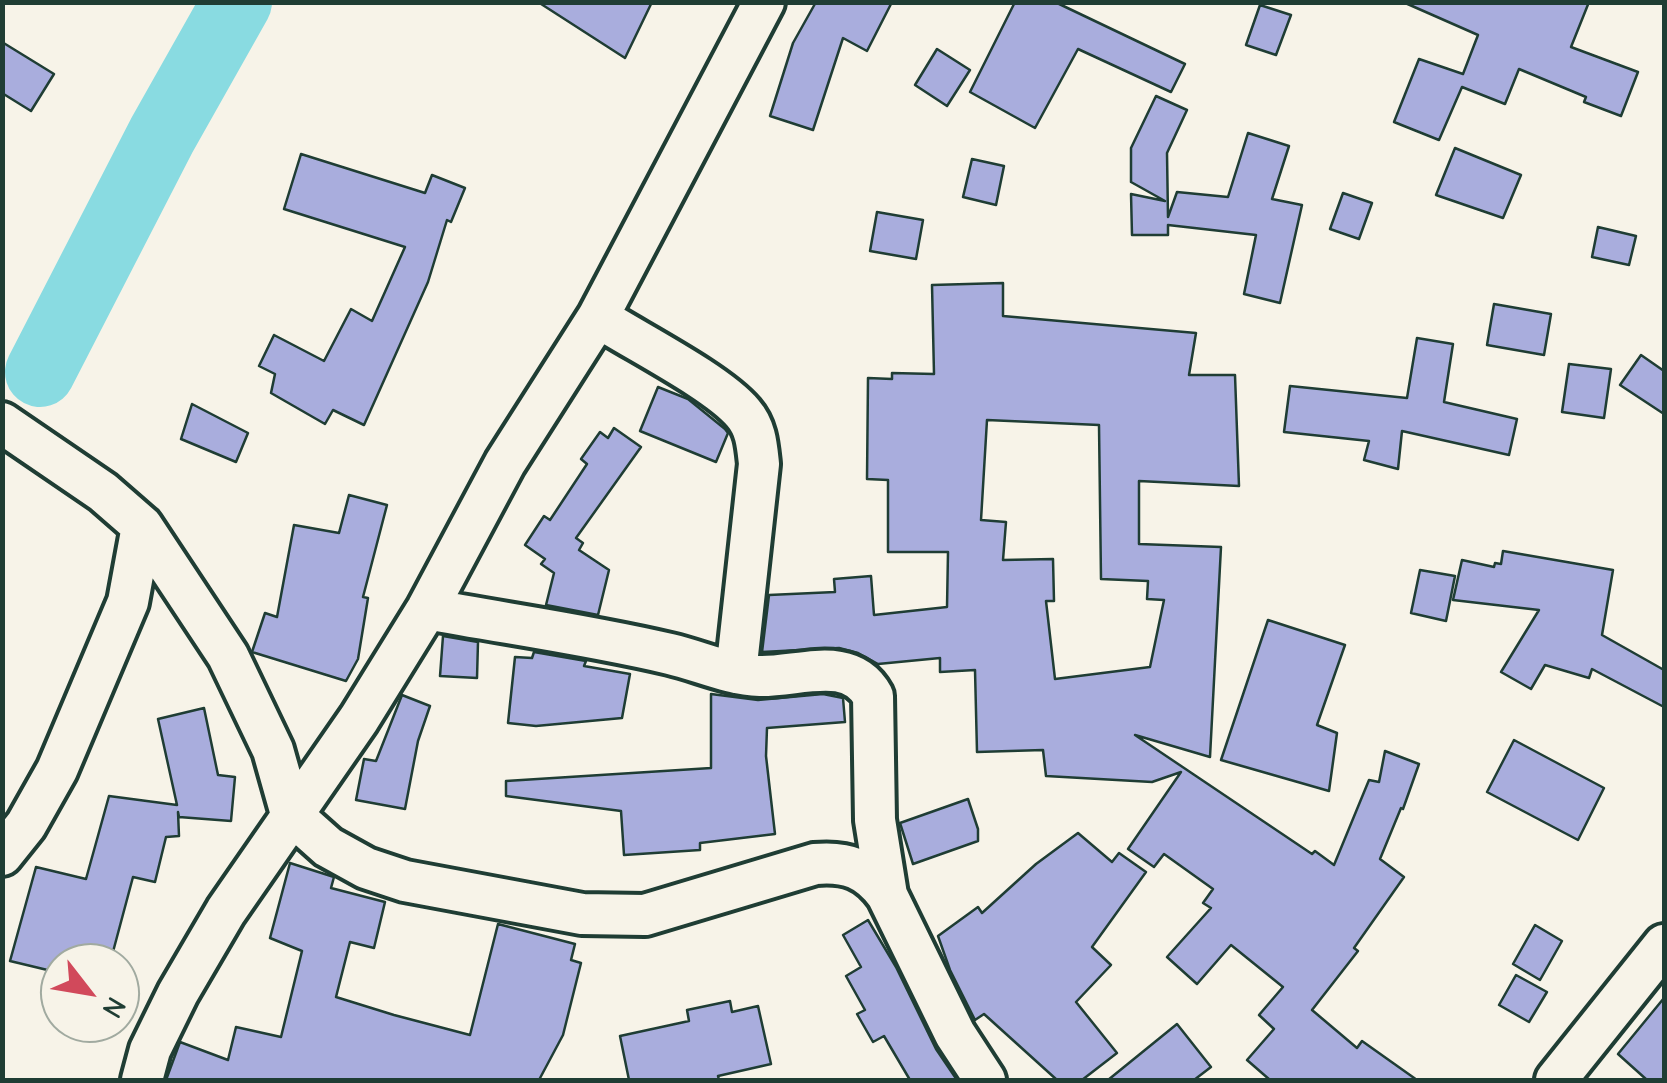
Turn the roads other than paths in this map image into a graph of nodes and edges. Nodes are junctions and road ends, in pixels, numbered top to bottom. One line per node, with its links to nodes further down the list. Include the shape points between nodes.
1 (764, 2): 2 (street)
2 (598, 318): 5 (street, via 505,463); 6 (street, via 724,396 756,436 759,464)
3 (2, 424): 4 (street, via 104,492)
4 (142, 526): 7 (street, via 228,656 272,750); 8 (street, via 128,602 57,770)
5 (428, 609): 6 (street, via 670,654); 7 (street)
6 (736, 673): 9 (street, via 840,670 867,685)
7 (291, 814): 9 (street, via 328,847 405,881 582,914 645,915 838,862 867,874); 11 (street, via 178,993)
8 (2, 855)
9 (887, 895): 12 (street)
10 (1664, 945): 13 (street)
11 (142, 1080)
12 (985, 1080)
13 (1556, 1080)

